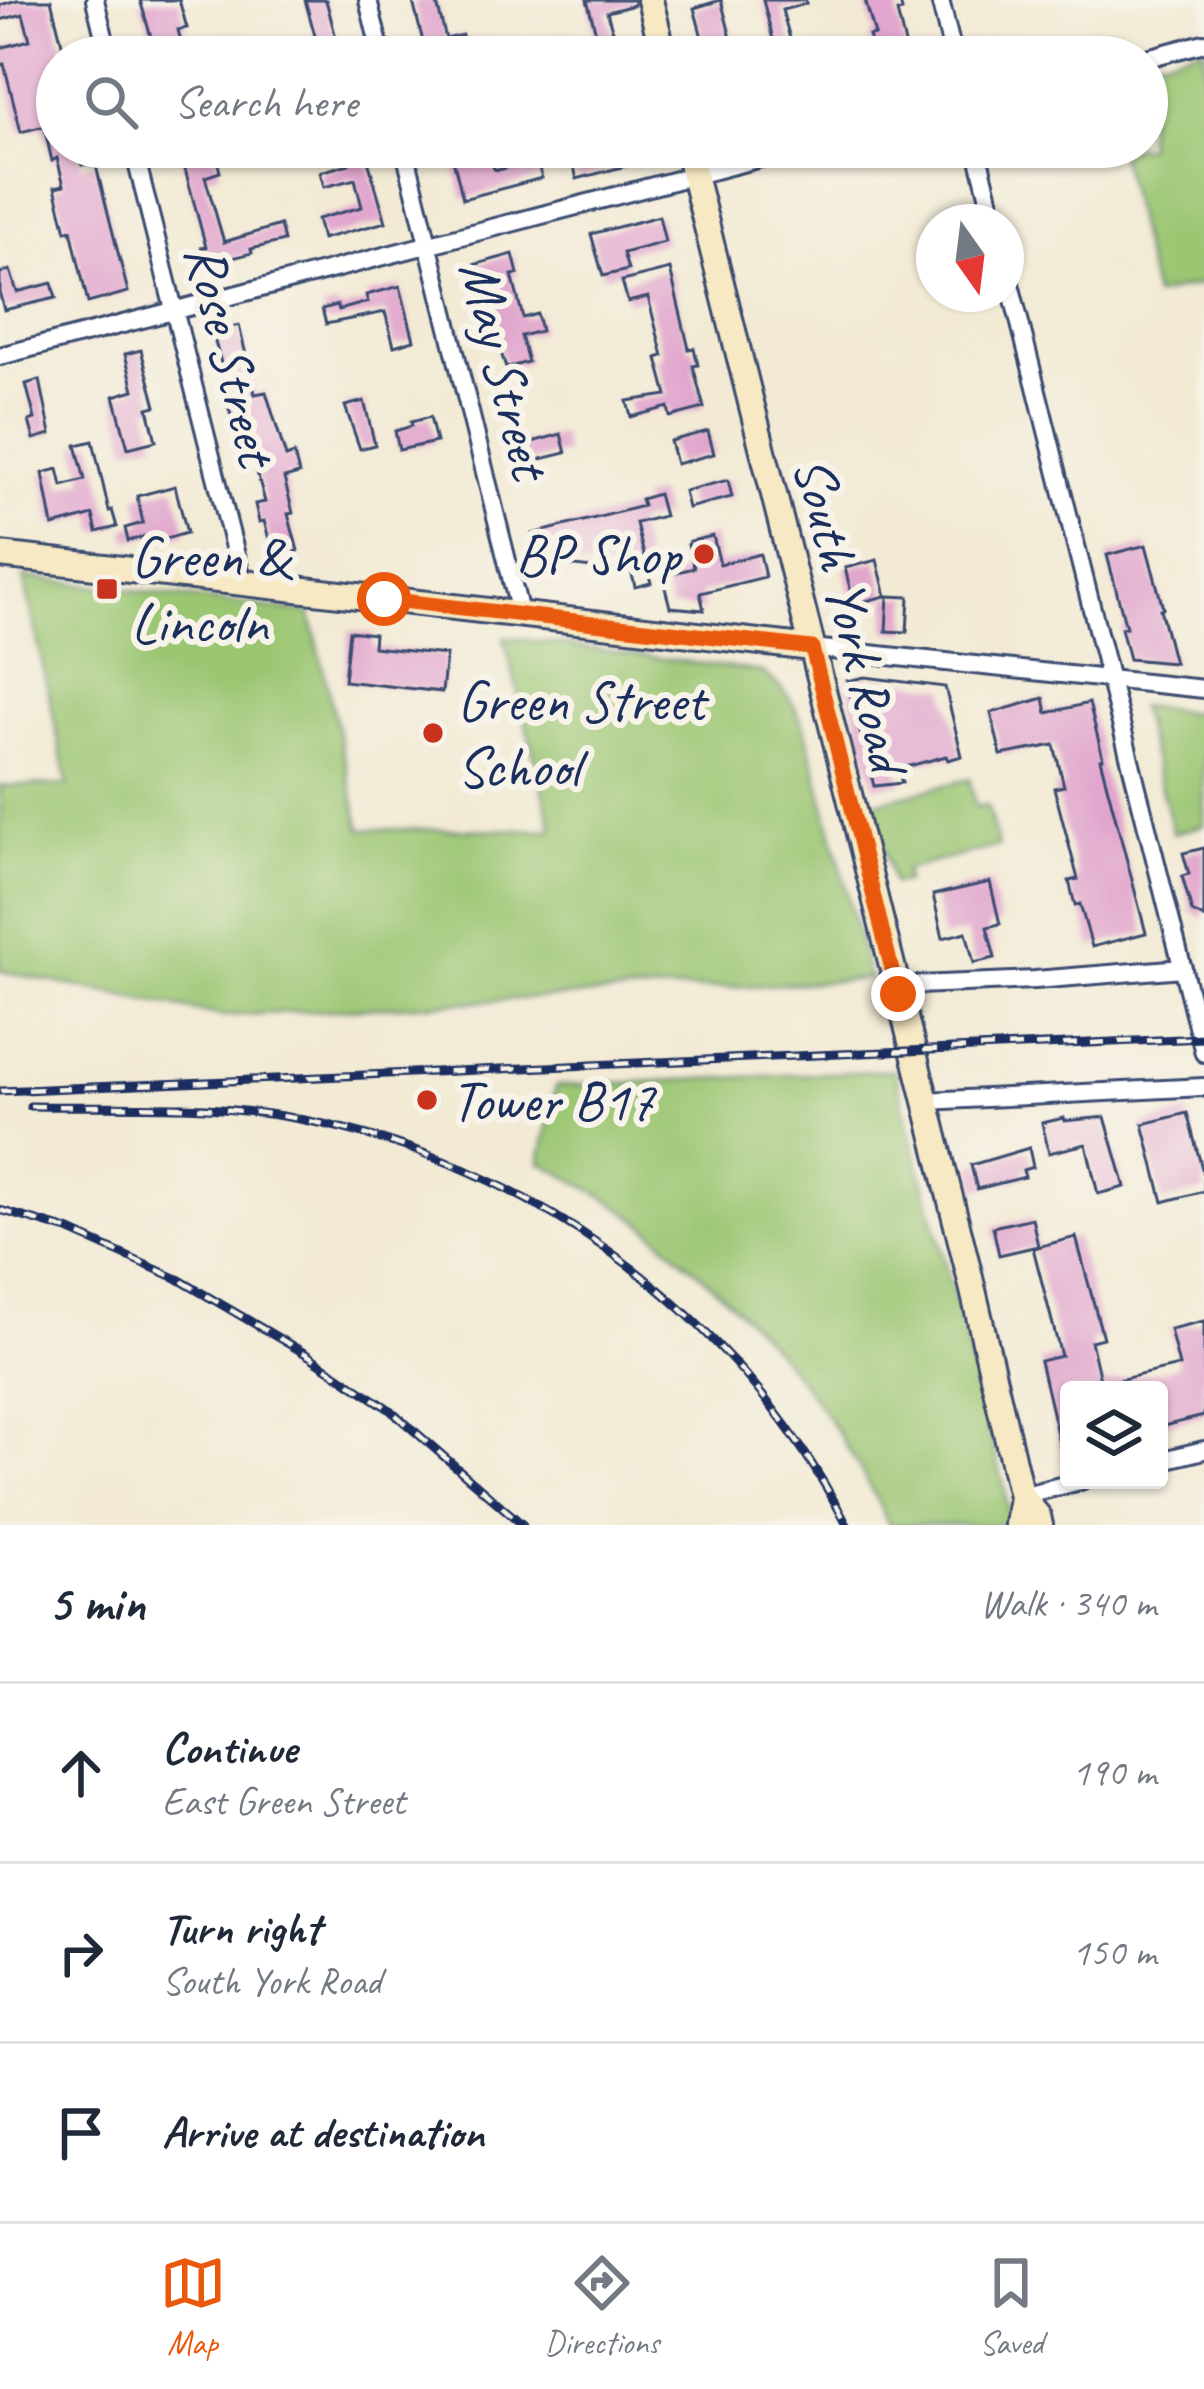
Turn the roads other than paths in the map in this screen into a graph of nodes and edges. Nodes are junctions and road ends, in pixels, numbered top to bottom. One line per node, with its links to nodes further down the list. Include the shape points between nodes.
1 (95, 0): 5 (street)
2 (368, 0): 6 (street)
3 (650, 0): 7 (main road)
4 (940, 0): 8 (street)
5 (104, 36)
6 (377, 36)
7 (659, 36)
8 (949, 36)
9 (1204, 44): 10 (street)
10 (1168, 53)
11 (138, 168): 19 (street, Rose Street)
12 (409, 168): 18 (street, May Street)
13 (692, 168): 16 (main road, South York Road)
14 (724, 168): 16 (street)
15 (981, 168): 17 (street)
16 (694, 176): 18 (street); 25 (main road, South York Road)
17 (990, 204)
18 (429, 246): 19 (street); 24 (street, May Street)
19 (175, 311): 21 (street); 23 (street, Rose Street)
20 (1017, 312): 26 (street)
21 (0, 356)
22 (0, 555): 23 (main road)
23 (243, 583): 24 (main road)
24 (520, 613): 25 (main road)
25 (812, 648): 26 (street); 29 (main road, South York Road)
26 (1108, 678): 27 (street); 28 (street)
27 (1204, 688)
28 (1183, 968): 29 (street, via 917,985); 30 (street)
29 (898, 994): 32 (main road, South York Road)
30 (1204, 1053)
31 (1204, 1087): 32 (street)
32 (926, 1101): 36 (main road, South York Road)
33 (1204, 1450): 34 (street)
34 (1168, 1459)
35 (1060, 1486): 36 (street)
36 (1021, 1496): 37 (main road); 38 (main road)
37 (1017, 1525)
38 (1040, 1525)

